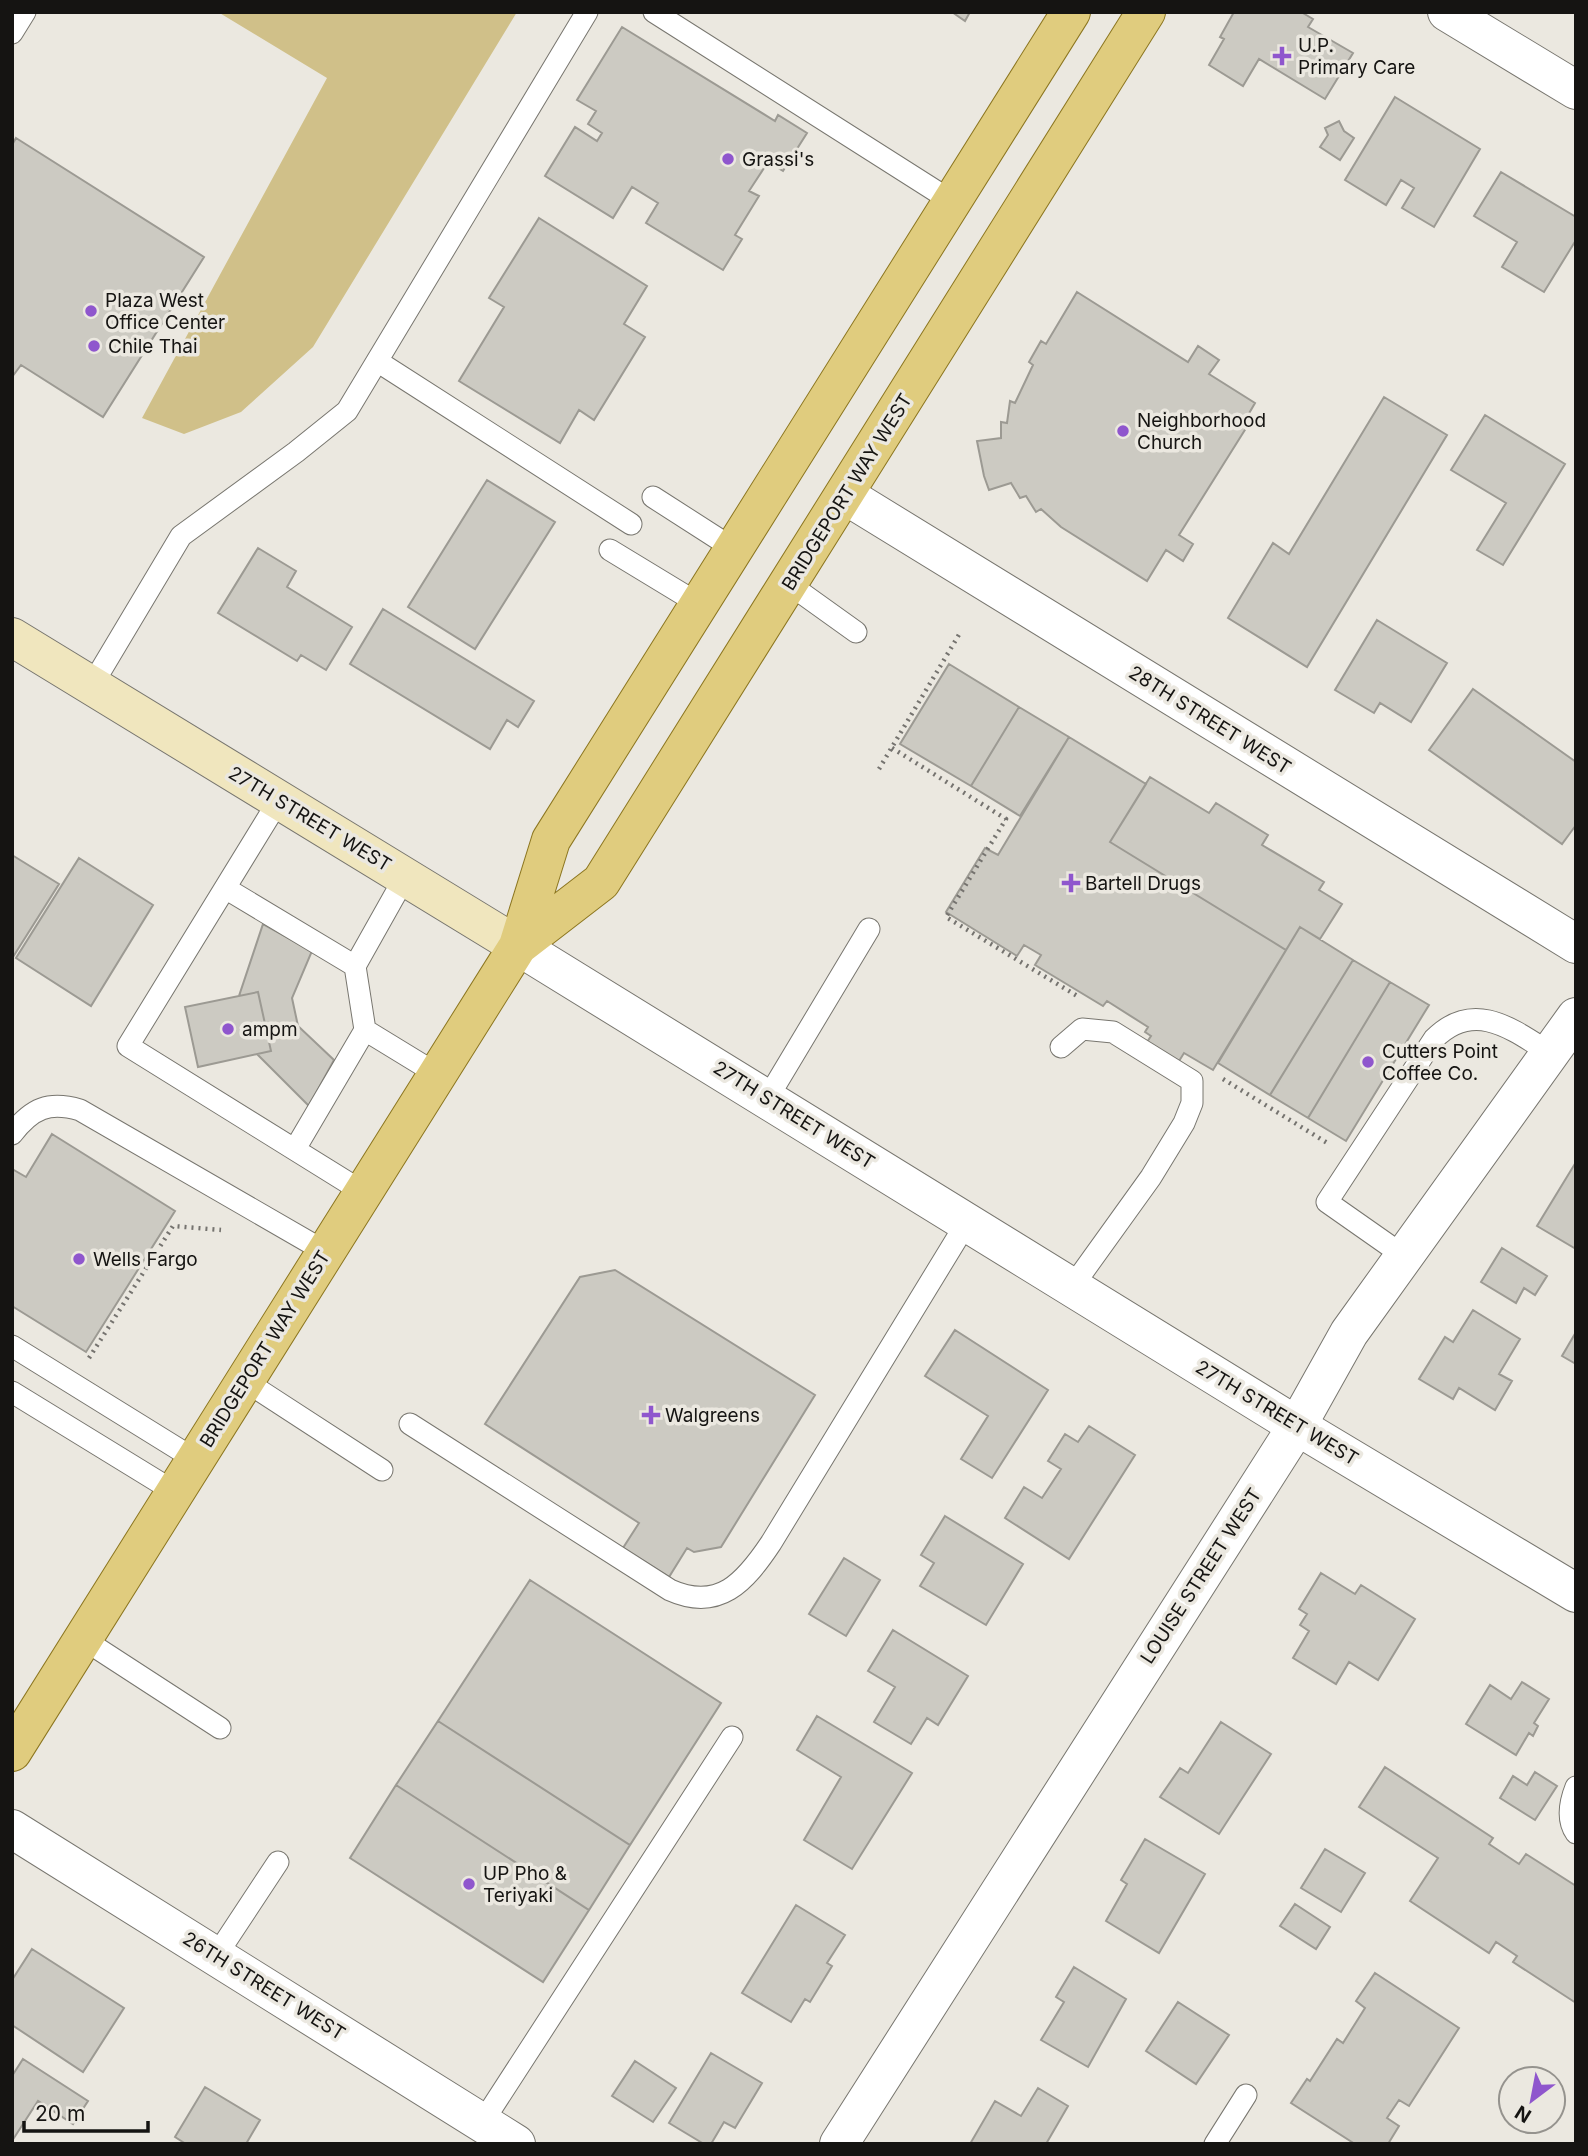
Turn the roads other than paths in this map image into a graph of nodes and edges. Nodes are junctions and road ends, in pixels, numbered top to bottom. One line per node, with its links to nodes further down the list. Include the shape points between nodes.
1 (24, 12): 7 (lane)
2 (587, 12): 10 (lane)
3 (654, 12): 9 (lane)
4 (1071, 12): 9 (main road, BRIDGEPORT WAY WEST)
5 (1146, 12): 11 (main road, BRIDGEPORT WAY WEST)
6 (1447, 12): 8 (street)
7 (12, 33)
8 (1576, 90)
9 (953, 202): 14 (main road, BRIDGEPORT WAY WEST)
10 (377, 360): 13 (lane); 20 (lane, via 347,411 181,536)
11 (845, 495): 16 (main road, BRIDGEPORT WAY WEST); 25 (street, 28TH STREET WEST)
12 (653, 497): 14 (lane)
13 (631, 523)
14 (734, 549): 17 (main road, BRIDGEPORT WAY WEST)
15 (610, 550): 17 (lane)
16 (789, 584): 18 (lane); 26 (main road, BRIDGEPORT WAY WEST, via 601,881)
17 (699, 604): 26 (main road, BRIDGEPORT WAY WEST, via 551,840)
18 (856, 632)
19 (13, 640): 20 (main road, 27TH STREET WEST)
20 (92, 685): 21 (main road, 27TH STREET WEST)
21 (279, 800): 22 (main road, 27TH STREET WEST); 23 (lane)
22 (405, 877): 26 (main road, 27TH STREET WEST); 27 (lane)
23 (225, 888): 27 (lane); 35 (lane, via 128,1046)
24 (869, 929): 33 (lane)
25 (1576, 944)
26 (519, 946): 32 (main road, BRIDGEPORT WAY WEST); 33 (street, 27TH STREET WEST)
27 (355, 967): 29 (lane)
28 (1576, 1017): 31 (street, LOUISE STREET WEST)
29 (365, 1030): 32 (lane); 35 (lane)
30 (1061, 1047): 40 (lane, via 1082,1029 1113,1032 1192,1081 1194,1092 1184,1123 1151,1177)
31 (1550, 1053): 39 (street, LOUISE STREET WEST); 39 (lane, via 1505,1025 1480,1018 1446,1027 1434,1039 1327,1202)
32 (437, 1074): 36 (main road, BRIDGEPORT WAY WEST)
33 (767, 1099): 37 (street, 27TH STREET WEST)
34 (12, 1134): 38 (lane, via 38,1109 59,1104 80,1110)
35 (295, 1149): 36 (lane)
36 (363, 1192): 38 (main road, BRIDGEPORT WAY WEST)
37 (967, 1222): 40 (street, 27TH STREET WEST); 44 (lane, via 753,1570 730,1590 702,1600 670,1590)
38 (326, 1252): 42 (main road, BRIDGEPORT WAY WEST)
39 (1404, 1256): 45 (street, LOUISE STREET WEST, via 1349,1333)
40 (1072, 1287): 45 (street, 27TH STREET WEST)
41 (12, 1346): 46 (lane)
42 (245, 1381): 46 (main road, BRIDGEPORT WAY WEST); 47 (lane)
43 (12, 1392): 48 (lane)
44 (410, 1424)
45 (1297, 1426): 49 (street, 27TH STREET WEST); 62 (street, LOUISE STREET WEST)
46 (196, 1460): 48 (main road, BRIDGEPORT WAY WEST)
47 (382, 1470)
48 (175, 1492): 50 (main road, BRIDGEPORT WAY WEST)
49 (1576, 1593)
50 (83, 1639): 51 (lane); 53 (main road, BRIDGEPORT WAY WEST)
51 (219, 1728)
52 (732, 1737): 60 (lane)
53 (12, 1752)
54 (1576, 1787): 56 (lane, via 1570,1816)
55 (12, 1829): 58 (street, 26TH STREET WEST)
56 (1576, 1833)
57 (278, 1862): 58 (lane)
58 (216, 1956): 60 (street, 26TH STREET WEST)
59 (1245, 2095): 63 (lane)
60 (482, 2123): 61 (street, 26TH STREET WEST)
61 (516, 2144)
62 (839, 2144)
63 (1215, 2144)

